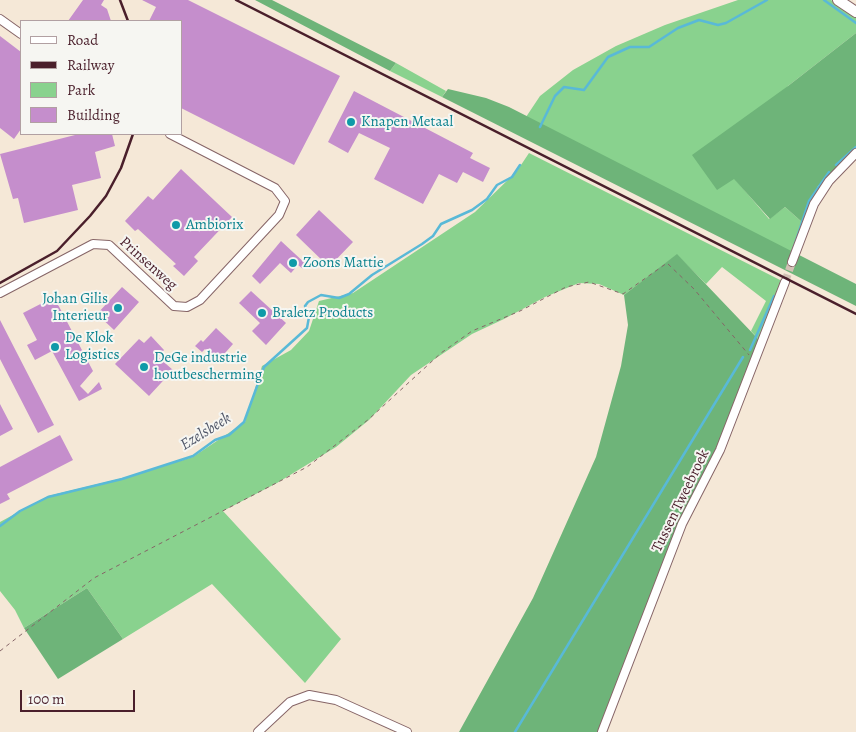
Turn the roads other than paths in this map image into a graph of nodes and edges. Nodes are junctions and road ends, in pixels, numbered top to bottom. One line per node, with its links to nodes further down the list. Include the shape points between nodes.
1 (838, 0): 2 (street)
2 (856, 12)
3 (0, 19): 4 (street)
4 (20, 33)
5 (172, 135): 9 (street, Prinsenweg, via 275,188 285,201 278,215 200,300 187,307 174,306 109,246 93,244)
6 (856, 153): 7 (street, via 829,180 814,204)
7 (792, 262)
8 (785, 282): 12 (street, Tussen Tweebroek, via 720,450 682,524)
9 (0, 292)
10 (258, 732): 11 (street, via 290,702 309,695 336,700)
11 (407, 732)
12 (602, 732)

